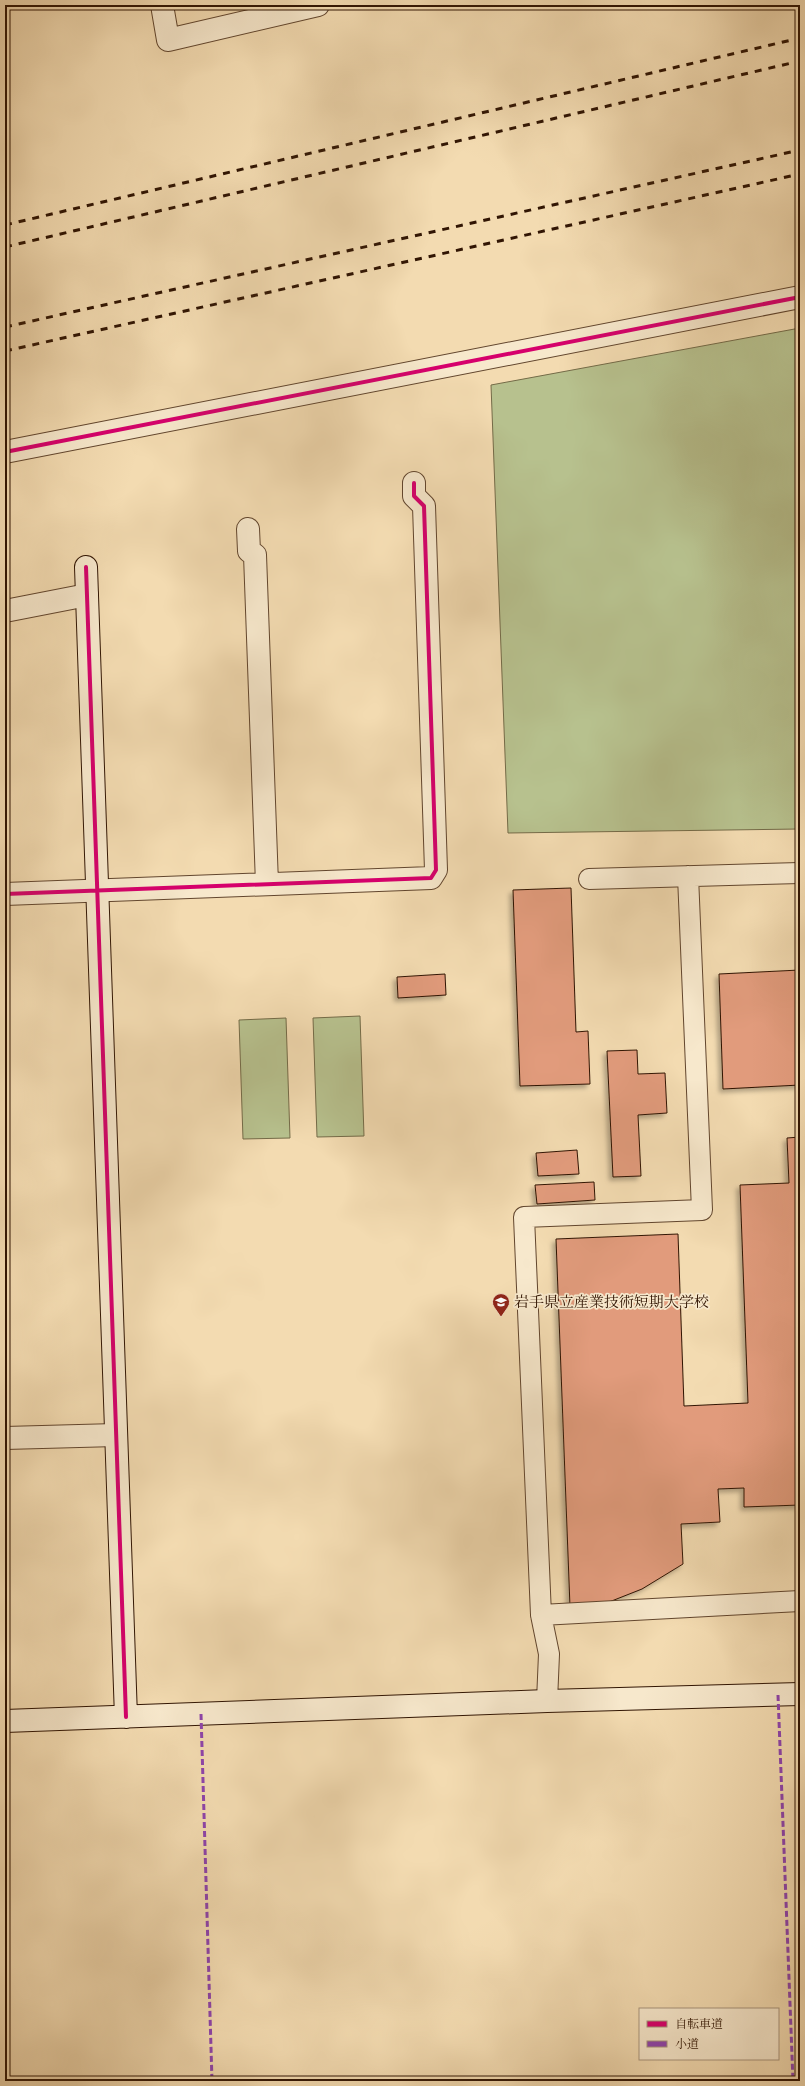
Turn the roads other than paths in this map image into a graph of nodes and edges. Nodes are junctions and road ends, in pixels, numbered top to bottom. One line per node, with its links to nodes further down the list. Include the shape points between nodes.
1 (162, 5): 2 (street, via 168,40)
2 (318, 5)
3 (800, 297): 4 (street)
4 (5, 452)
5 (414, 483): 13 (street, via 414,496 424,506 436,870 431,878)
6 (248, 529): 13 (street, via 249,551 254,555)
7 (86, 568): 8 (street)
8 (87, 595): 9 (street); 14 (street)
9 (5, 611)
10 (800, 873): 11 (lane)
11 (688, 876): 12 (lane); 19 (lane, via 702,1210 524,1217)
12 (589, 879)
13 (267, 884): 14 (street)
14 (98, 890): 15 (street); 16 (street)
15 (5, 894)
16 (116, 1435): 17 (street); 22 (street)
17 (5, 1438)
18 (800, 1601): 19 (lane)
19 (541, 1615): 21 (lane, via 549,1654)
20 (800, 1694): 21 (street)
21 (547, 1701): 22 (street)
22 (126, 1717): 23 (street)
23 (5, 1721)

